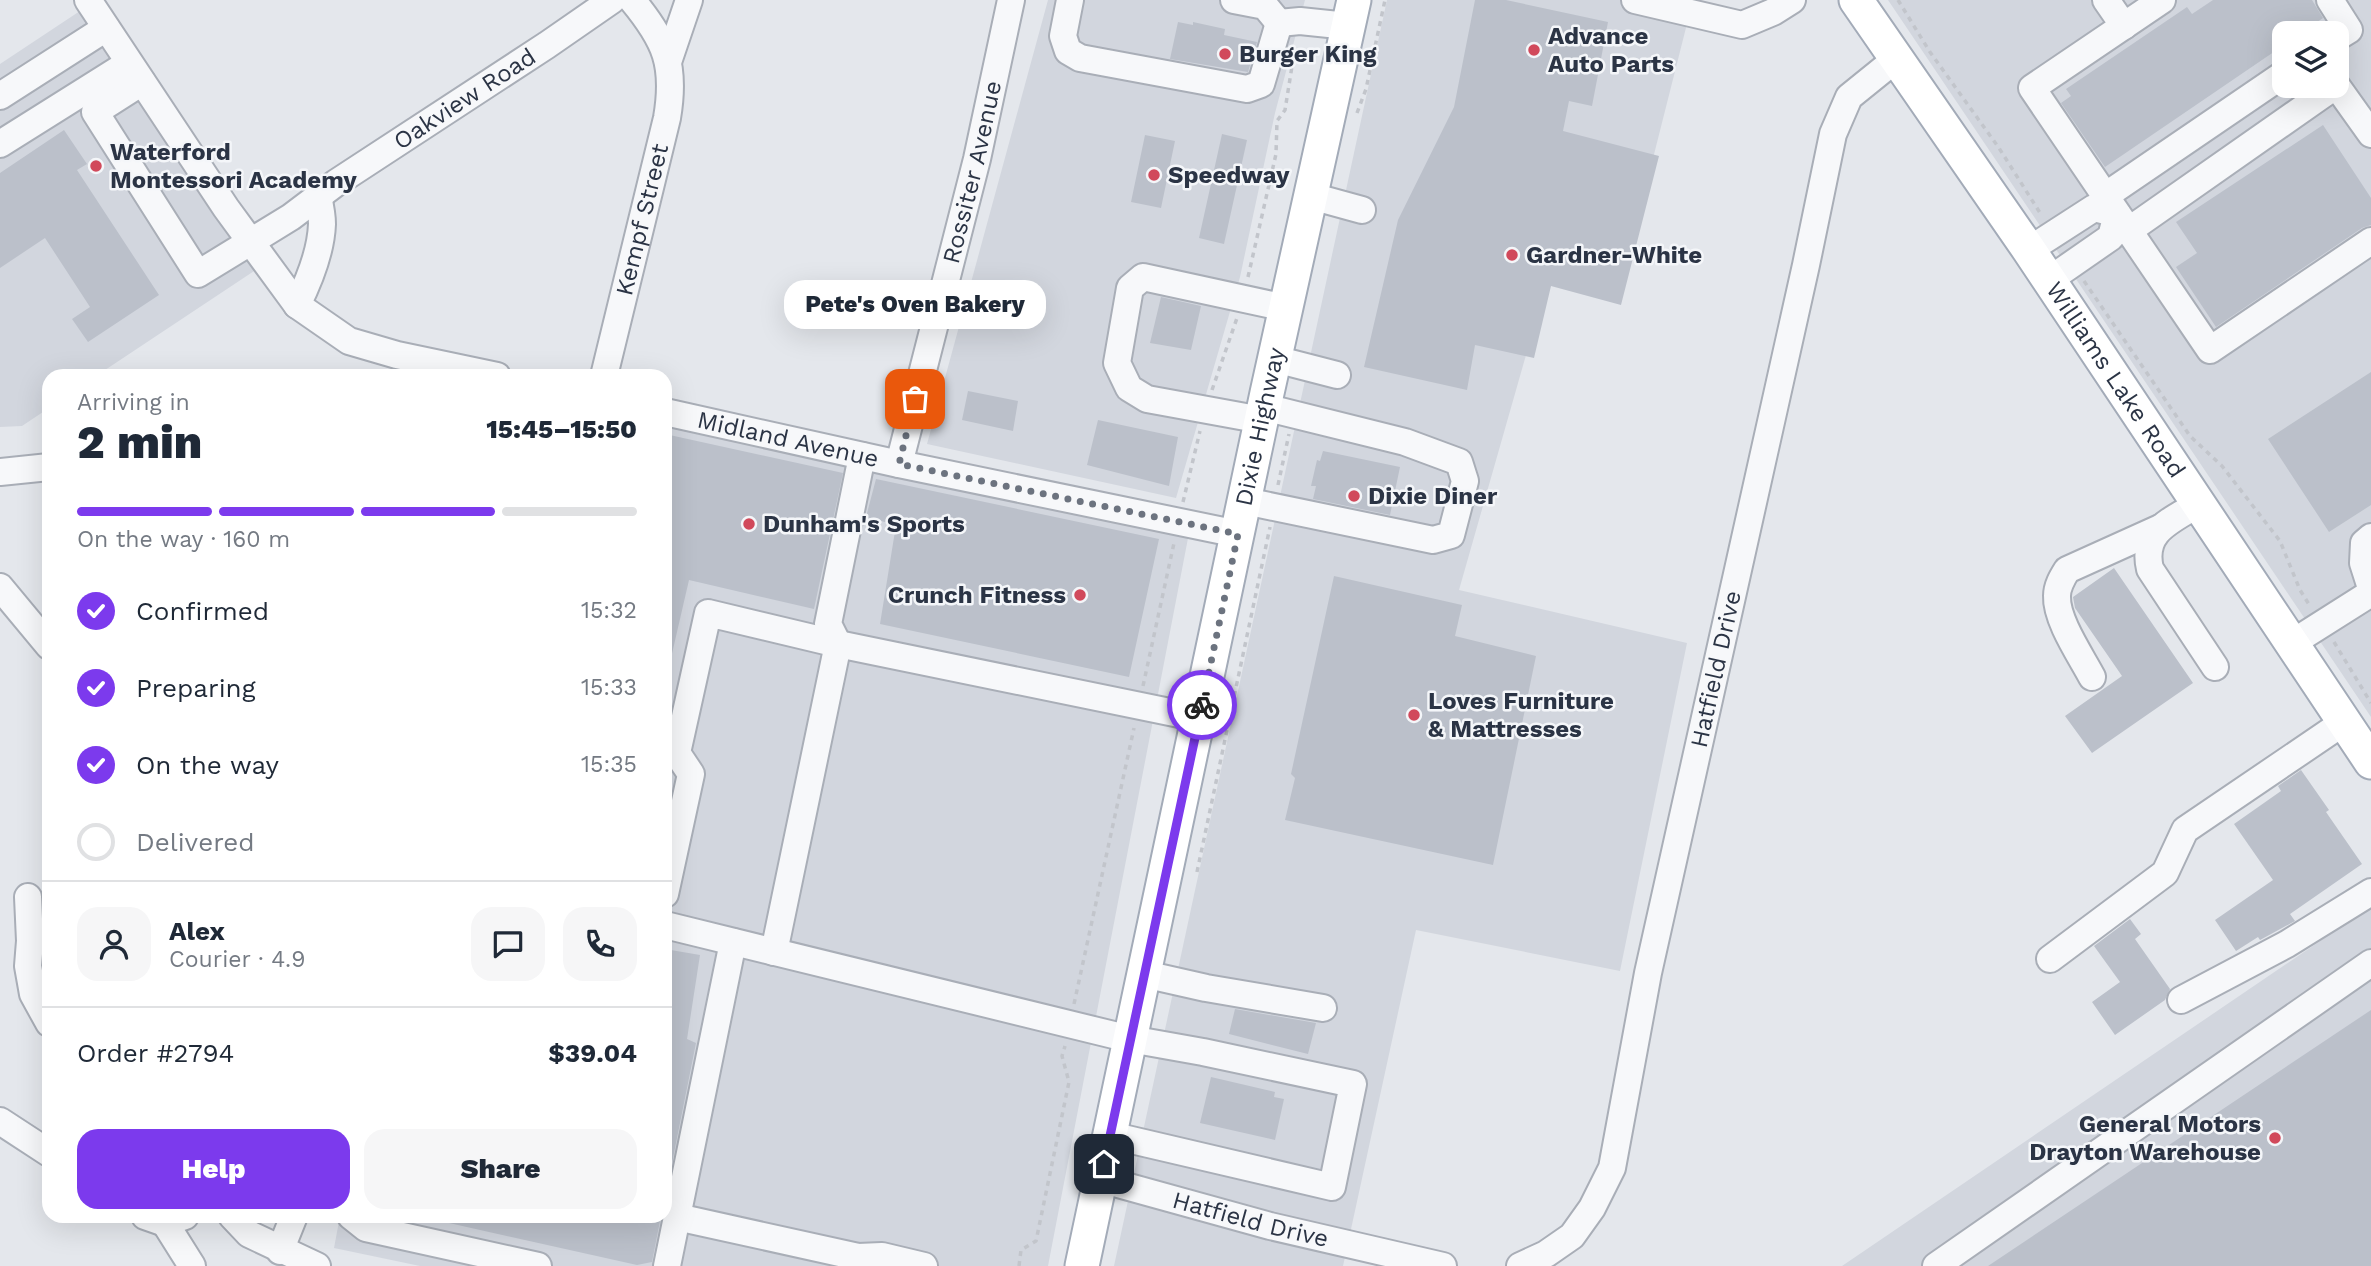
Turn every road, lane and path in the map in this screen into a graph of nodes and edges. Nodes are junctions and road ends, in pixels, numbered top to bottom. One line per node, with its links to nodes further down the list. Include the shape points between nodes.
1 (88, 0): 20 (street)
2 (612, 0): 32 (street, Oakview Road)
3 (632, 0): 23 (street, Kempf Street, via 660,40)
4 (689, 0): 23 (street, Kempf Street)
5 (1011, 0): 51 (street, Rossiter Avenue, via 977,159)
6 (1070, 0): 16 (street, via 1063,36 1068,51 1080,58 1247,89 1261,83)
7 (1234, 0): 16 (street)
8 (1375, 0): 30 (main road, via 1352,101)
9 (1635, 0): 10 (street, via 1742,25)
10 (1792, 0)
11 (1898, 0): 38 (path, via 1999,148)
12 (2106, 0): 19 (street)
13 (2162, 0): 19 (street)
14 (2330, 0): 18 (street)
15 (1861, 2): 22 (main road, Williams Lake Road)
16 (1273, 10): 17 (street, via 1300,20)
17 (1351, 13): 30 (main road, Dixie Highway)
18 (2343, 21)
19 (2124, 26): 35 (street, via 2032,88)
20 (106, 28): 24 (street); 26 (street)
21 (1294, 59): 40 (path, via 1284,110 1277,121 1276,154)
22 (1896, 59): 38 (main road, Williams Lake Road); 106 (street, Hatfield Drive, via 1849,97 1833,134 1648,973 1612,1168 1572,1236)
23 (668, 62): 45 (street, Kempf Street, via 672,88 667,118)
24 (136, 73): 31 (street); 37 (street); 37 (street, Oakview Road, via 95,112 198,274)
25 (2272, 84): 35 (street)
26 (0, 96)
27 (2312, 98): 35 (street)
28 (2346, 98): 29 (street)
29 (2371, 134)
30 (1325, 135): 33 (main road, Dixie Highway)
31 (0, 144)
32 (318, 196): 37 (street, Oakview Road); 41 (street, via 322,225 309,281)
33 (1311, 196): 34 (street); 42 (main road, Dixie Highway)
34 (1362, 210)
35 (2116, 214): 36 (street, via 2210,350); 38 (street, via 2094,208); 39 (street, via 2111,237)
36 (2371, 241)
37 (250, 242): 41 (street)
38 (2041, 242): 39 (main road, Williams Lake Road)
39 (2060, 272): 55 (main road, Williams Lake Road); 62 (path, via 2280,541 2300,590)
40 (1248, 300): 42 (street); 47 (path); 47 (street, via 1143,277 1130,288 1117,363 1129,388 1147,399)
41 (297, 305): 44 (street, via 349,341)
42 (1286, 308): 43 (main road, Dixie Highway)
43 (1275, 359): 46 (street); 49 (main road, Dixie Highway)
44 (446, 369)
45 (606, 369)
46 (1337, 375)
47 (1212, 411): 49 (street); 56 (path)
48 (672, 414): 50 (street, Midland Avenue)
49 (1272, 418): 54 (main road, Dixie Highway); 54 (path); 54 (street, via 1405,442 1459,462 1465,481 1451,535 1433,540)
50 (862, 456): 51 (street, Midland Avenue); 65 (street, via 828,624)
51 (899, 464): 56 (street, Midland Avenue)
52 (42, 468): 53 (street)
53 (0, 472)
54 (1259, 504): 58 (main road, Dixie Highway); 74 (path)
55 (2198, 504): 57 (street); 64 (main road, Williams Lake Road)
56 (1178, 522): 58 (street, Midland Avenue); 69 (path)
57 (2160, 528): 66 (street, via 2147,557 2150,569); 67 (street, via 2067,570 2060,581 2061,618)
58 (1238, 534): 70 (main road, Dixie Highway)
59 (2371, 537): 61 (street, via 2364,543 2363,563)
60 (0, 587): 63 (street)
61 (2371, 590): 62 (street)
62 (2322, 624): 64 (street); 68 (path)
63 (42, 638)
64 (2292, 643): 71 (main road, Williams Lake Road)
65 (838, 644): 69 (street); 73 (street, via 708,612 677,753 691,774); 79 (street)
66 (2215, 667)
67 (2092, 677)
68 (2371, 703)
69 (1138, 706): 70 (street); 86 (path)
70 (1199, 718): 82 (main road, Dixie Highway)
71 (2344, 722): 72 (main road, Williams Lake Road); 80 (street, via 2185,830 2165,873)
72 (2371, 762)
73 (672, 862)
74 (1198, 872)
75 (2371, 892): 83 (street, via 2287,944)
76 (29, 897): 85 (street, via 27,965)
77 (672, 927): 78 (street)
78 (733, 942): 79 (street); 92 (street)
79 (774, 952): 86 (street)
80 (2050, 958)
81 (2371, 963): 107 (street)
82 (1144, 974): 84 (street); 87 (main road, Dixie Highway)
83 (2181, 1000)
84 (1323, 1008)
85 (42, 1010)
86 (1070, 1024): 87 (street); 103 (path, via 1062,1056 1069,1082 1036,1241 1021,1250)
87 (1130, 1039): 89 (main road, Dixie Highway); 89 (street, via 1353,1084 1332,1187)
88 (0, 1121): 90 (street)
89 (1110, 1135): 91 (main road, Dixie Highway)
90 (42, 1148)
91 (1100, 1179): 104 (main road, Dixie Highway); 105 (street, Hatfield Drive, via 1270,1226)
92 (677, 1217): 101 (street); 102 (street, via 858,1257 882,1256)
93 (168, 1223): 98 (street)
94 (249, 1223): 97 (street)
95 (291, 1223): 97 (street)
96 (360, 1223): 100 (street)
97 (280, 1251): 99 (street)
98 (192, 1266)
99 (317, 1266)
100 (538, 1266)
101 (667, 1266)
102 (924, 1266)
103 (1019, 1266)
104 (1082, 1266)
105 (1443, 1266)
106 (1520, 1266)
107 (1936, 1266)

